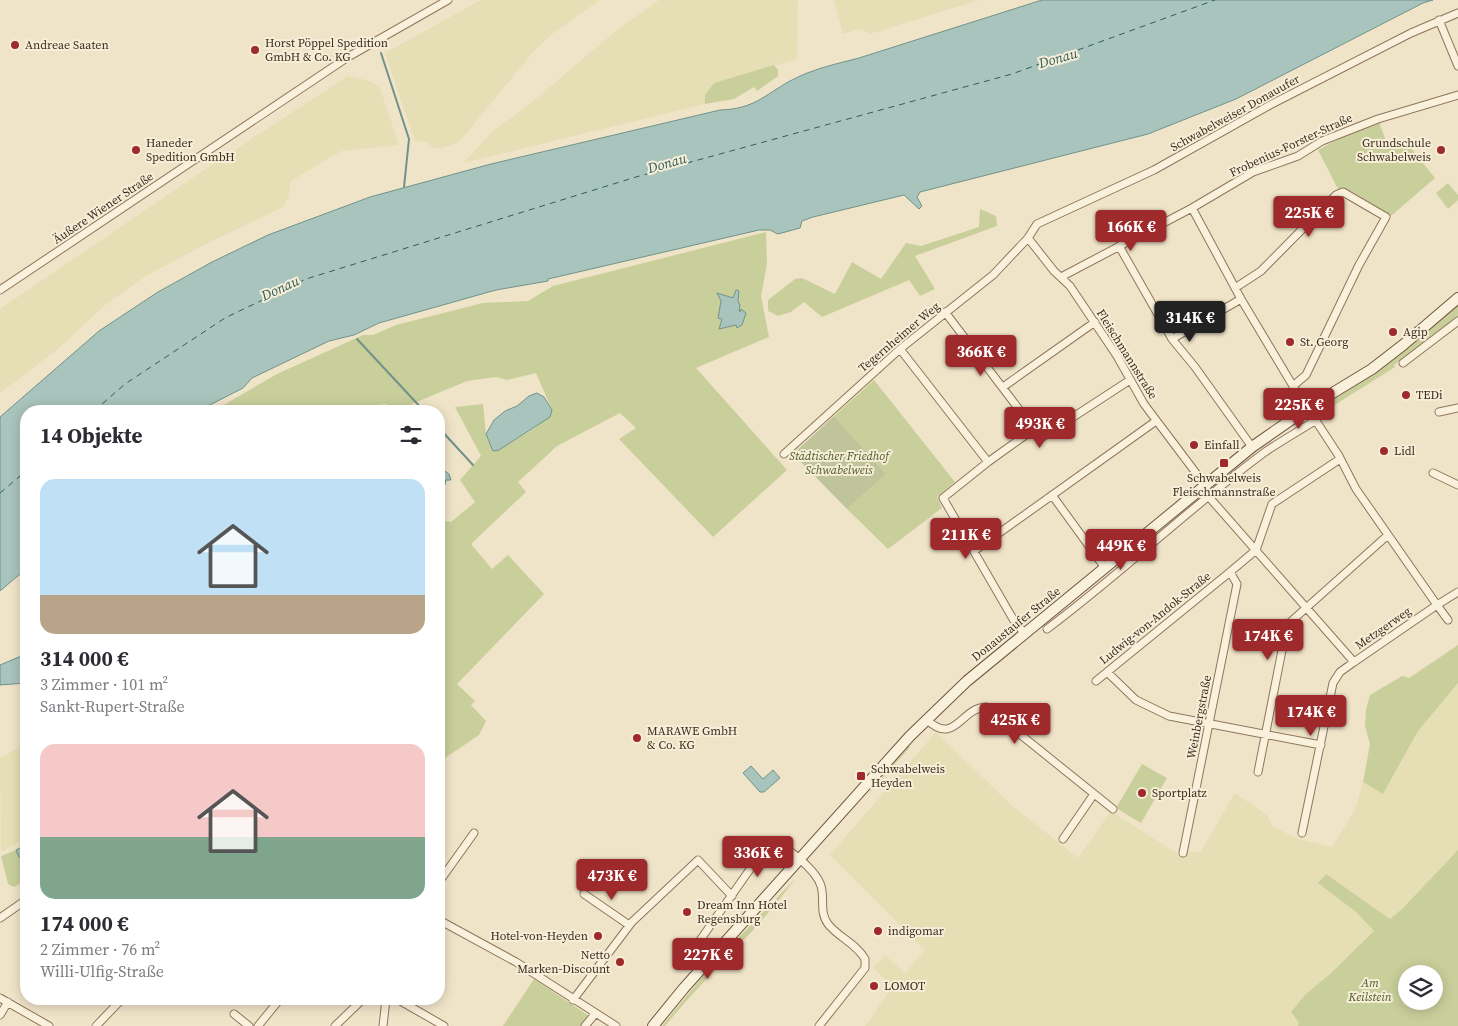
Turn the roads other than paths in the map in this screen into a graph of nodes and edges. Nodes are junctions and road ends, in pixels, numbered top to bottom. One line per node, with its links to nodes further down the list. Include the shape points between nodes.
1 (448, 0): 11 (street, Äußere Wiener Straße, via 348,57)
2 (1458, 13): 3 (street, Schwabelweiser Donauufer)
3 (1439, 20): 4 (street); 7 (street, Schwabelweiser Donauufer, via 1270,106 1154,170 1044,220 1037,224)
4 (1458, 66)
5 (1458, 95): 6 (street, Frobenius-Forster-Straße, via 1378,119 1322,141 1298,156 1253,172)
6 (1192, 208): 8 (street, Frobenius-Forster-Straße); 10 (street)
7 (1028, 238): 9 (street, Fleischmannstraße); 14 (street, Tegernheimer Weg, via 993,275)
8 (1119, 246): 9 (street, Frobenius-Forster-Straße); 17 (street)
9 (1061, 277): 16 (street, Fleischmannstraße)
10 (1235, 288): 13 (street); 21 (street, via 1261,272 1336,195 1343,192 1350,195 1386,218 1359,265 1306,374)
11 (0, 290)
12 (1458, 298): 23 (main road, Donaustaufer Straße, via 1391,355)
13 (1241, 299): 17 (street); 21 (street)
14 (945, 312): 18 (street, Tegernheimer Weg); 22 (street)
15 (1458, 321): 19 (street)
16 (1095, 322): 20 (street, Fleischmannstraße); 22 (street)
17 (1172, 339): 29 (street, via 1196,367)
18 (900, 349): 30 (street, Tegernheimer Weg); 32 (street)
19 (1403, 363)
20 (1130, 380): 27 (street, Fleischmannstraße); 28 (street, via 1041,438)
21 (1293, 386): 23 (street)
22 (1003, 387): 28 (street)
23 (1308, 408): 26 (street); 29 (main road, Donaustaufer Straße)
24 (1458, 408): 25 (street)
25 (1438, 412)
26 (1316, 420): 31 (street); 37 (street, Donaustaufer Straße, via 1266,452)
27 (1156, 421): 35 (street, Fleischmannstraße); 36 (street)
28 (1034, 429): 32 (street)
29 (1252, 447): 35 (main road, Donaustaufer Straße)
30 (784, 454)
31 (1340, 458): 38 (street, via 1356,489); 39 (street, via 1272,504)
32 (988, 462): 40 (street, via 943,498)
33 (1432, 472): 34 (street)
34 (1458, 485)
35 (1203, 487): 37 (street, Metzgerweg); 41 (main road, Donaustaufer Straße)
36 (1052, 495): 40 (street); 41 (street)
37 (1208, 497): 39 (street, Metzgerweg); 47 (street, Donaustaufer Straße)
38 (1388, 535): 44 (street); 45 (street)
39 (1256, 550): 42 (street); 45 (street, Metzgerweg)
40 (974, 551): 48 (street)
41 (1105, 568): 48 (main road, Donaustaufer Straße)
42 (1230, 572): 50 (street, Ludwig-von-Andok-Straße); 53 (street, Weinbergstraße, via 1237,584)
43 (1458, 592): 44 (street, Metzgerweg)
44 (1437, 605): 46 (street); 49 (street, Metzgerweg)
45 (1306, 606): 49 (street, Metzgerweg); 54 (street, via 1284,630)
46 (1448, 620)
47 (1047, 629)
48 (1024, 633): 52 (main road, Donaustaufer Straße)
49 (1354, 662): 55 (street, via 1340,672 1333,683)
50 (1106, 672): 51 (street, Ludwig-von-Andok-Straße); 53 (street, via 1125,691 1150,708)
51 (1096, 681)
52 (926, 719): 57 (street, via 938,729 950,729 974,710 986,707); 63 (main road, Donaustaufer Straße)
53 (1209, 724): 54 (street); 62 (street, Weinbergstraße)
54 (1266, 735): 55 (street); 56 (street)
55 (1321, 745): 60 (street)
56 (1258, 772)
57 (1094, 794): 58 (street); 61 (street)
58 (1113, 809)
59 (474, 833): 64 (street)
60 (1302, 833)
61 (1063, 840)
62 (1183, 853)
63 (799, 859): 66 (street, via 784,846 773,845 760,855); 92 (main road, Donaustaufer Straße); 93 (street, via 819,880 822,910 829,924 863,956 866,964)
64 (445, 874)
65 (584, 894): 70 (street)
66 (732, 896): 70 (street, via 698,860); 71 (street)
67 (20, 904): 68 (street)
68 (0, 918)
69 (445, 923): 73 (street, via 516,962)
70 (629, 925): 73 (street)
71 (684, 963)
72 (0, 998): 74 (street)
73 (573, 1000): 81 (street)
74 (8, 1002): 82 (street); 83 (street)
75 (116, 1005): 84 (street)
76 (274, 1005): 86 (street)
77 (357, 1005): 87 (street)
78 (385, 1005): 88 (street)
79 (407, 1005): 89 (street)
80 (234, 1014): 85 (street)
81 (595, 1014): 90 (street); 91 (street)
82 (0, 1015)
83 (49, 1026)
84 (96, 1026)
85 (249, 1026)
86 (258, 1026)
87 (335, 1026)
88 (383, 1026)
89 (444, 1026)
90 (585, 1026)
91 (616, 1026)
92 (653, 1026)
93 (819, 1026)

